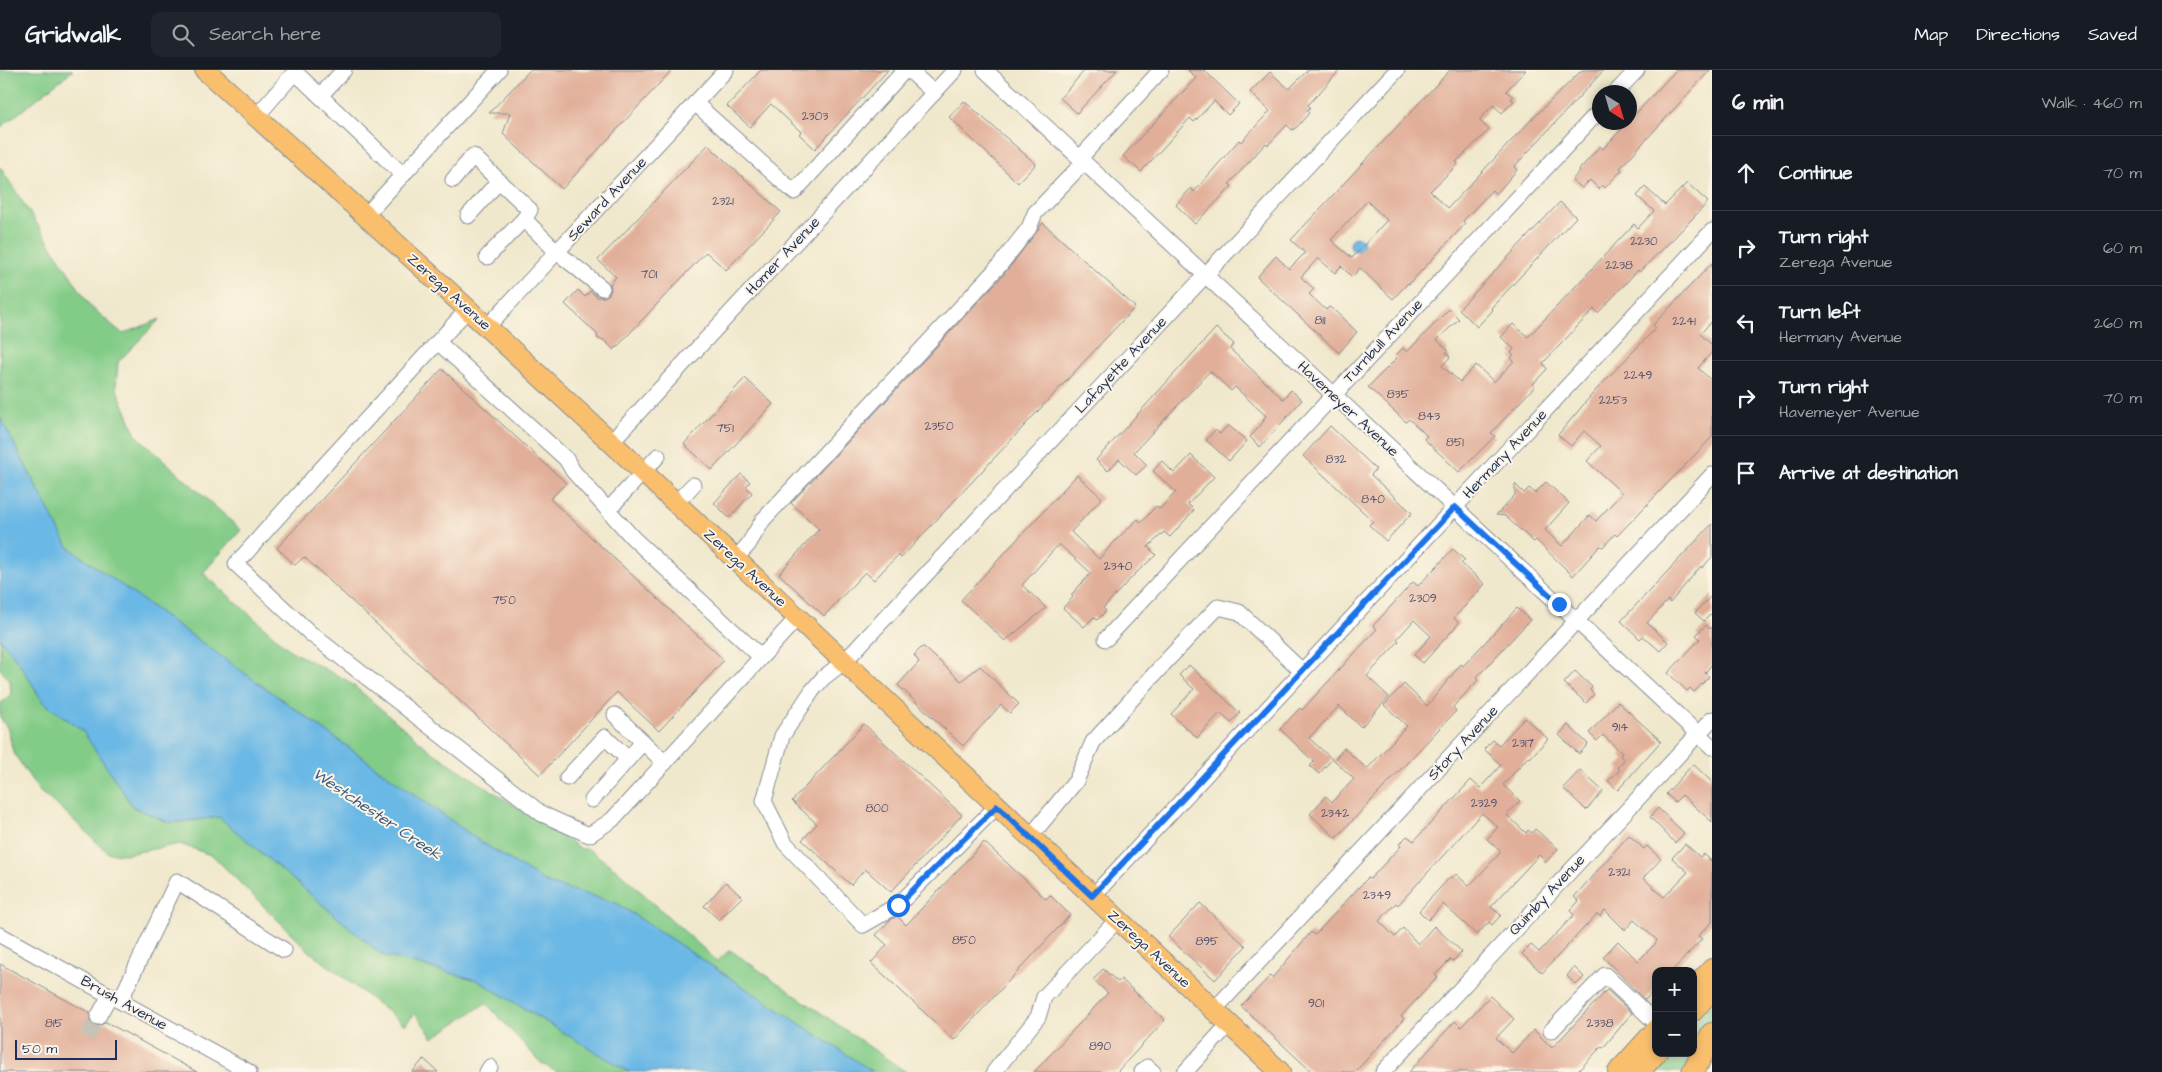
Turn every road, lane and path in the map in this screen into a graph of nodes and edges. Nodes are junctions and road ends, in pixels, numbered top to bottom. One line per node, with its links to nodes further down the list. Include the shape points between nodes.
1 (204, 70): 17 (main road, Zerega Avenue)
2 (344, 70): 15 (street)
3 (499, 70): 20 (street)
4 (726, 70): 16 (street, Seward Avenue)
5 (905, 70): 16 (street, via 794,192)
6 (909, 70): 14 (street)
7 (955, 70): 14 (street, Homer Avenue)
8 (985, 70): 19 (street, Havemeyer Avenue)
9 (1161, 70): 19 (street)
10 (1397, 70): 29 (street, Lafayette Avenue)
11 (1637, 70): 13 (street)
12 (294, 71): 15 (street); 17 (street)
13 (1623, 85)
14 (934, 93): 35 (street, Homer Avenue)
15 (320, 96): 20 (street)
16 (696, 103): 27 (street, Seward Avenue)
17 (256, 116): 23 (main road, Zerega Avenue)
18 (1592, 119): 34 (street, Turnbull Avenue)
19 (1082, 160): 29 (street, Havemeyer Avenue); 43 (street, via 1035,213 1029,228 999,266 763,520)
20 (403, 175): 23 (street)
21 (453, 180): 22 (street, via 473,156)
22 (499, 181): 24 (street); 25 (street, via 530,210)
23 (365, 216): 31 (main road, Zerega Avenue)
24 (468, 216)
25 (524, 220): 27 (street); 28 (street)
26 (1712, 231): 41 (street, Hermany Avenue)
27 (557, 252): 30 (street); 32 (street, Seward Avenue)
28 (487, 257)
29 (1206, 275): 34 (street, Havemeyer Avenue); 48 (street, Lafayette Avenue)
30 (602, 288)
31 (468, 309): 32 (main road, Zerega Avenue); 33 (street)
32 (487, 327): 35 (main road, Zerega Avenue)
33 (439, 343): 42 (street, via 566,458 573,471); 56 (street, via 236,564 310,633 542,814 589,835 612,820)
34 (1333, 395): 41 (street, Havemeyer Avenue); 46 (street, Turnbull Avenue)
35 (611, 442): 37 (main road, Zerega Avenue)
36 (658, 456): 37 (street)
37 (643, 472): 40 (main road, Zerega Avenue); 42 (street)
38 (1712, 475): 45 (street, Story Avenue)
39 (693, 485): 40 (street)
40 (676, 503): 43 (main road, Zerega Avenue)
41 (1455, 507): 45 (street, Havemeyer Avenue); 49 (street, Hermany Avenue)
42 (609, 509): 47 (street, via 633,538)
43 (736, 558): 44 (main road, Zerega Avenue)
44 (798, 617): 47 (street); 48 (main road, Zerega Avenue)
45 (1576, 621): 52 (street, Havemeyer Avenue); 70 (street, Story Avenue)
46 (1106, 639)
47 (761, 657): 56 (street)
48 (845, 661): 59 (main road, Zerega Avenue); 59 (street, Lafayette Avenue, via 812,691 782,736 764,801 785,843 863,925 898,905)
49 (1302, 671): 60 (street, via 1239,612 1218,607 1093,742 1076,781); 61 (street, Hermany Avenue)
50 (615, 715): 53 (street)
51 (1712, 719): 52 (street, Quimby Avenue)
52 (1698, 734): 54 (street, Havemeyer Avenue); 84 (street, Quimby Avenue)
53 (643, 742): 55 (street); 56 (street)
54 (1712, 747)
55 (628, 759): 57 (street, via 605,737); 58 (street)
56 (665, 762)
57 (567, 778)
58 (592, 800)
59 (997, 806): 60 (main road, Zerega Avenue)
60 (1030, 837): 61 (main road, Zerega Avenue)
61 (1092, 896): 62 (main road, Zerega Avenue)
62 (1118, 919): 70 (main road, Zerega Avenue); 80 (street, via 1044,997 1038,1017)
63 (0, 935): 68 (street, Brush Avenue)
64 (284, 950): 68 (street, via 177,882)
65 (1712, 969): 66 (main road)
66 (1697, 985)
67 (1712, 988): 69 (highway)
68 (115, 998): 71 (street); 79 (street, Brush Avenue)
69 (1697, 1005)
70 (1214, 1010): 73 (main road, Zerega Avenue)
71 (98, 1018)
72 (1652, 1019): 74 (street, via 1605,975)
73 (1230, 1024): 78 (street); 83 (main road, Zerega Avenue)
74 (1551, 1031)
75 (1652, 1034): 85 (main road)
76 (1712, 1034): 87 (highway)
77 (1652, 1056): 86 (highway)
78 (1191, 1070)
79 (249, 1072)
80 (994, 1072)
81 (1142, 1072): 82 (street, via 1147,1067)
82 (1153, 1072)
83 (1280, 1072)
84 (1383, 1072)
85 (1618, 1072)
86 (1638, 1072)
87 (1693, 1072)

